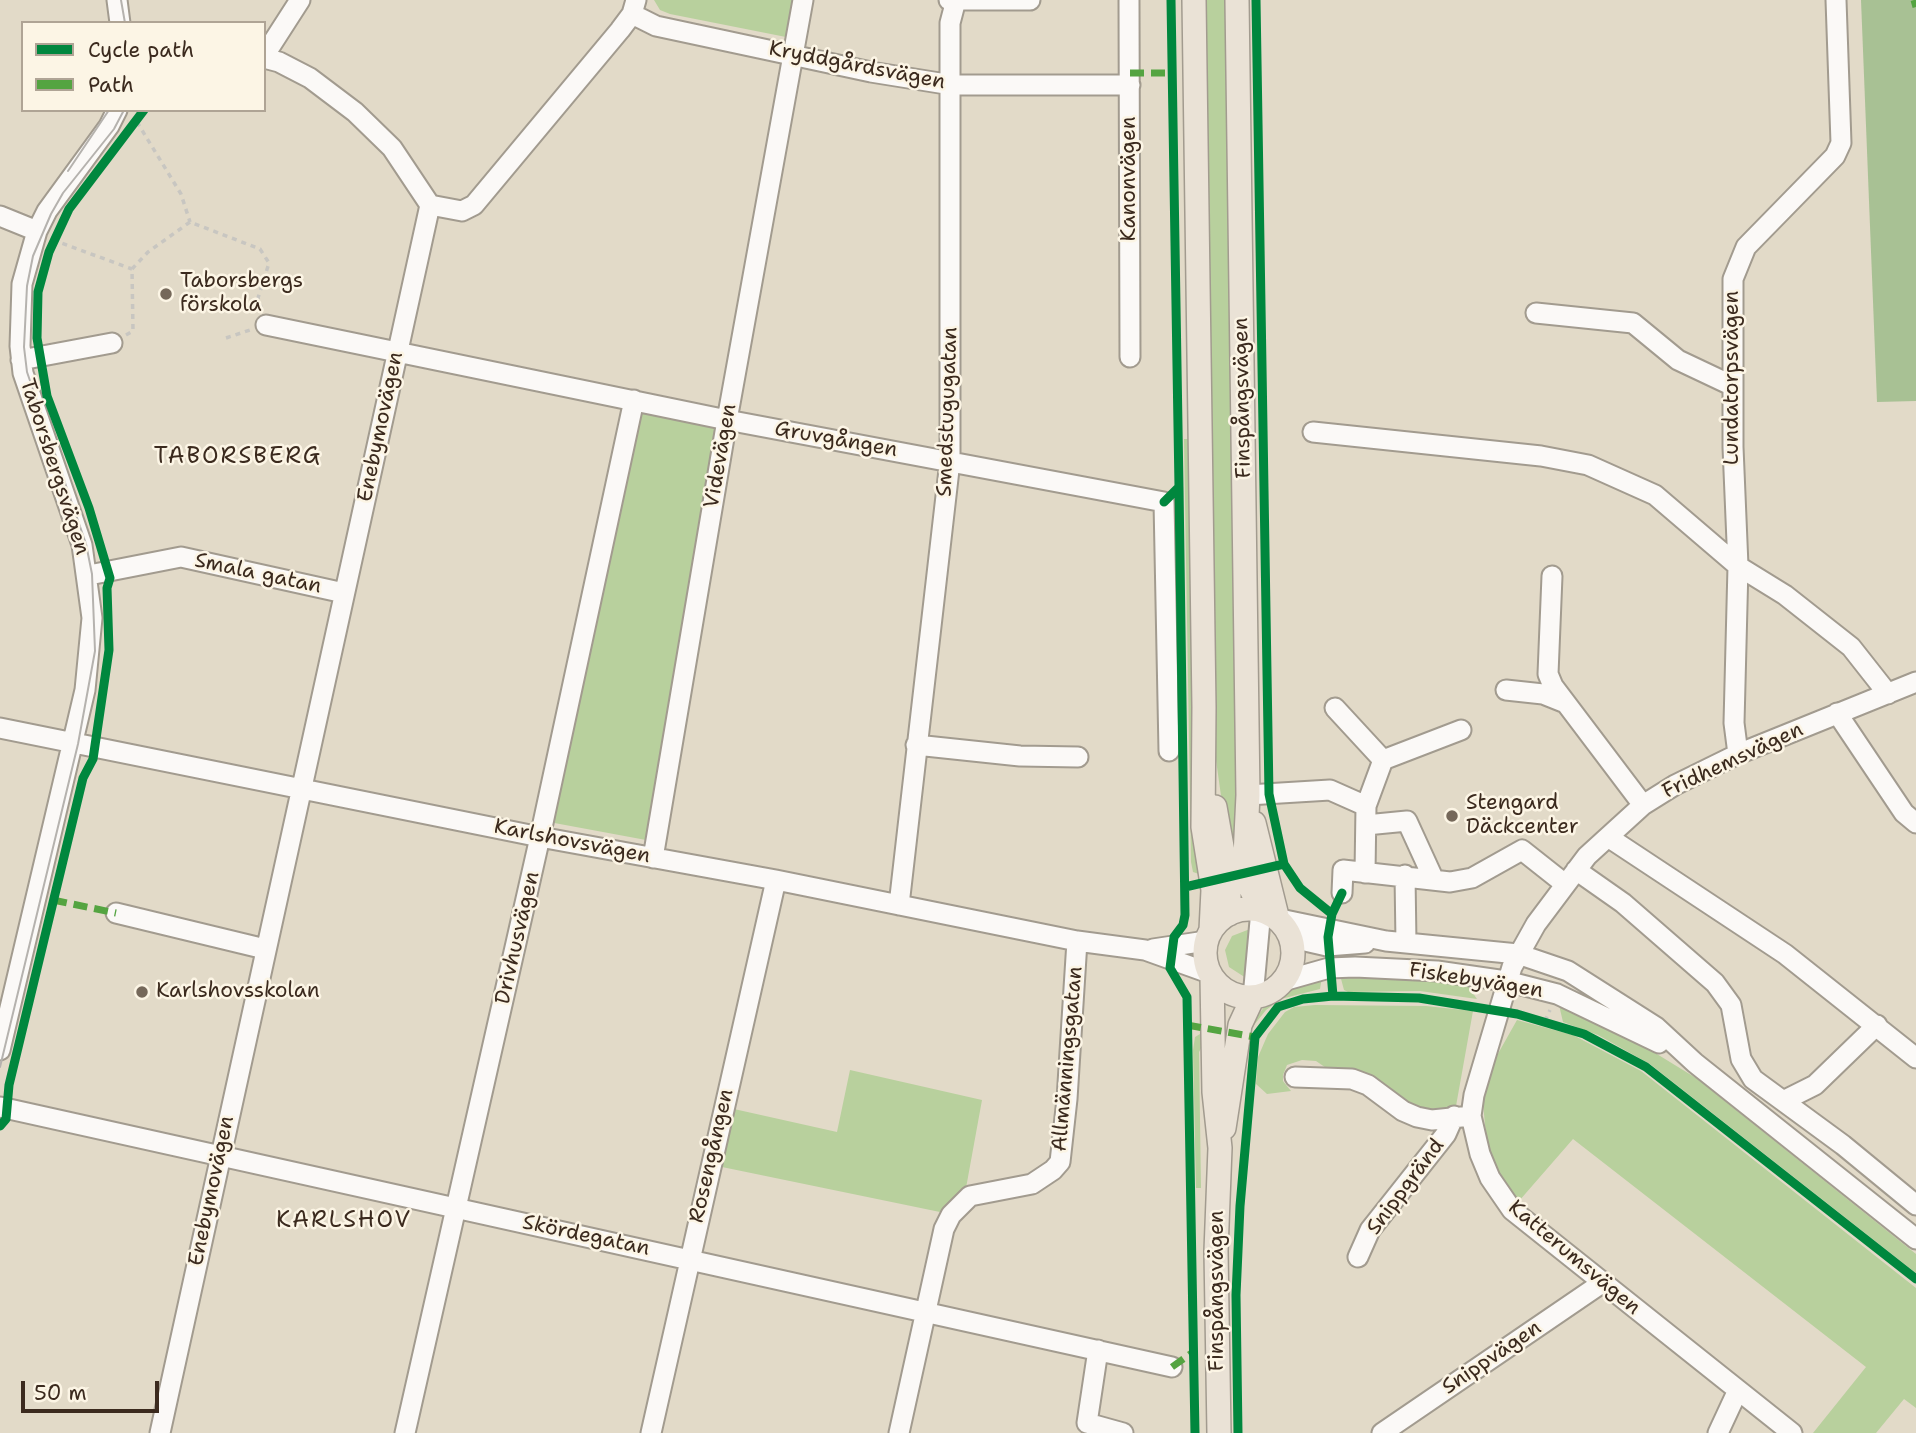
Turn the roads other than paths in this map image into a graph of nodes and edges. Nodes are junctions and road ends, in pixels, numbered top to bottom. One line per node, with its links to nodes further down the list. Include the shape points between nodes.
1 (117, 0): 11 (street)
2 (300, 0): 12 (street)
3 (803, 0): 13 (street, Videvägen)
4 (1030, 0): 9 (street)
5 (1129, 0): 16 (street, Kanonvägen)
6 (1194, 0): 44 (main road, Finspångsvägen)
7 (1237, 0): 52 (main road, Finspångsvägen)
8 (1836, 0): 27 (street, Lundatorpsvägen, via 1841,143 1835,156 1746,247 1738,264 1733,279)
9 (954, 1): 15 (street, Smedstugugatan)
10 (634, 7): 13 (street, Kryddgårdsvägen, via 656,26); 18 (street, via 474,205 461,211)
11 (120, 21)
12 (266, 54)
13 (793, 54): 15 (street, Kryddgårdsvägen); 29 (street, Videvägen)
14 (266, 58): 18 (street, via 336,95 375,130)
15 (952, 85): 16 (street, Kryddgårdsvägen); 31 (street, Smedstugugatan)
16 (1130, 85): 25 (street, Kanonvägen)
17 (116, 112): 20 (street, Taborsbergsvägen, via 60,191)
18 (430, 205): 24 (street, Enebymovägen)
19 (0, 216): 20 (street)
20 (49, 235): 26 (street, Taborsbergsvägen, via 22,285)
21 (1536, 313): 27 (street, via 1633,323 1678,360)
22 (266, 325): 24 (street, Gruvgången)
23 (112, 343): 26 (street)
24 (397, 353): 28 (street, Gruvgången); 35 (street, Enebymovägen)
25 (1130, 357)
26 (21, 360): 33 (street, Taborsbergsvägen)
27 (1733, 386): 32 (street, Lundatorpsvägen)
28 (634, 400): 29 (street, Gruvgången); 56 (street, Drivhusvägen)
29 (727, 420): 31 (street, Gruvgången); 58 (street, Videvägen)
30 (1314, 432): 32 (street, via 1588,465 1655,495)
31 (950, 461): 46 (street, Smedstugugatan); 47 (street, Gruvgången, via 1164,502)
32 (1738, 566): 38 (street, via 1785,595 1851,647); 48 (street, Lundatorpsvägen, via 1734,723)
33 (89, 575): 35 (street, Smala gatan, via 181,557); 45 (street, Taborsbergsvägen, via 90,650)
34 (1552, 576): 39 (street, via 1548,674)
35 (344, 593): 51 (street, Enebymovägen)
36 (1916, 682): 38 (street, Fridhemsvägen)
37 (1507, 690): 39 (street, via 1543,694)
38 (1888, 694): 41 (street, Fridhemsvägen)
39 (1563, 702): 53 (street)
40 (1335, 708): 50 (street)
41 (1838, 713): 48 (street, Fridhemsvägen); 55 (street, via 1904,813)
42 (0, 728): 45 (street, Karlshovsvägen)
43 (1461, 730): 50 (street)
44 (1205, 734): 67 (main road, Finspångsvägen, via 1229,886); 69 (main road, Finspångsvägen, via 1203,827 1213,890)
45 (74, 743): 51 (street, Karlshovsvägen); 78 (street, Taborsbergsvägen)
46 (916, 745): 49 (street); 65 (street, Smedstugugatan)
47 (1169, 751)
48 (1738, 754): 53 (street, Fridhemsvägen)
49 (1078, 757)
50 (1383, 760): 54 (street)
51 (303, 787): 56 (street, Karlshovsvägen); 72 (street, Enebymovägen)
52 (1248, 795): 54 (street, via 1330,790); 68 (main road, Finspångsvägen, via 1245,856 1251,889)
53 (1643, 805): 57 (street, Fridhemsvägen)
54 (1366, 816): 59 (street); 63 (street, via 1406,821)
55 (1916, 823)
56 (540, 837): 58 (street, Karlshovsvägen); 91 (street, Drivhusvägen)
57 (1608, 837): 61 (street, Fridhemsvägen); 80 (street, via 1786,954)
58 (653, 858): 62 (street, Karlshovsvägen)
59 (1365, 873): 60 (street); 64 (street, via 1343,870)
60 (1405, 875): 63 (street); 71 (street)
61 (1571, 877): 63 (street, via 1522,850 1472,877); 74 (street, Fridhemsvägen); 85 (street, via 1623,903 1715,983 1731,1005 1741,1059 1753,1079)
62 (776, 880): 65 (street, Karlshovsvägen); 94 (street, Rosengången)
63 (1434, 880)
64 (1342, 893)
65 (899, 905): 70 (street, Karlshovsvägen)
66 (116, 913): 72 (street)
67 (1228, 914): 68 (main road, via 1239,910); 69 (main road)
68 (1278, 921): 71 (street, Fiskebyvägen, via 1328,946); 76 (main road, Finspångsvägen, via 1292,964); 79 (street)
69 (1209, 935): 73 (street, Karlshovsvägen); 75 (main road, Finspångsvägen, via 1205,951)
70 (1077, 941): 73 (street, Karlshovsvägen); 96 (street, Allmänningsgatan, via 1059,1162 1032,1184 970,1196 959,1204 944,1229)
71 (1406, 943): 74 (street, Fiskebyvägen)
72 (265, 949): 89 (street, Enebymovägen)
73 (1145, 950): 75 (street, Karlshovsvägen)
74 (1518, 954): 77 (street, Fridhemsvägen); 83 (street, Fiskebyvägen, via 1581,979 1656,1027)
75 (1210, 975): 79 (main road, via 1230,993); 88 (main road, Finspångsvägen)
76 (1283, 981): 77 (street, Fiskebyvägen, via 1329,968 1355,967 1437,971); 79 (main road)
77 (1506, 981): 83 (street, Fiskebyvägen, via 1557,994); 87 (street, Katterumsvägen)
78 (7, 992): 81 (street, Taborsbergsvägen)
79 (1253, 997): 88 (main road, Finspångsvägen, via 1240,1025)
80 (1877, 1025): 82 (street); 85 (street, via 1815,1085)
81 (8, 1054)
82 (1916, 1059)
83 (1695, 1063): 92 (street, Fiskebyvägen)
84 (1295, 1077): 87 (street, Snippgränd, via 1352,1079 1418,1117)
85 (1783, 1101): 90 (street)
86 (4, 1108): 89 (street, Skördegatan)
87 (1463, 1116): 93 (street, Snippgränd, via 1370,1230); 95 (street, Katterumsvägen, via 1500,1195 1527,1223)
88 (1220, 1148): 105 (main road, Finspångsvägen, via 1216,1251)
89 (220, 1155): 91 (street, Skördegatan); 100 (street, Enebymovägen)
90 (1916, 1205)
91 (458, 1208): 94 (street, Skördegatan); 101 (street, Drivhusvägen)
92 (1916, 1239)
93 (1357, 1257)
94 (689, 1259): 96 (street, Skördegatan); 102 (street, Rosengången)
95 (1602, 1283): 99 (street, Katterumsvägen); 106 (street, Snippvägen)
96 (926, 1312): 97 (street, Skördegatan); 103 (street, Allmänningsgatan)
97 (1098, 1350): 98 (street, Skördegatan); 104 (street, via 1087,1423)
98 (1172, 1367)
99 (1738, 1390): 107 (street); 108 (street, Katterumsvägen)
100 (160, 1433)
101 (405, 1433)
102 (651, 1433)
103 (899, 1433)
104 (1123, 1433)
105 (1219, 1433)
106 (1382, 1433)
107 (1718, 1433)
108 (1792, 1433)

